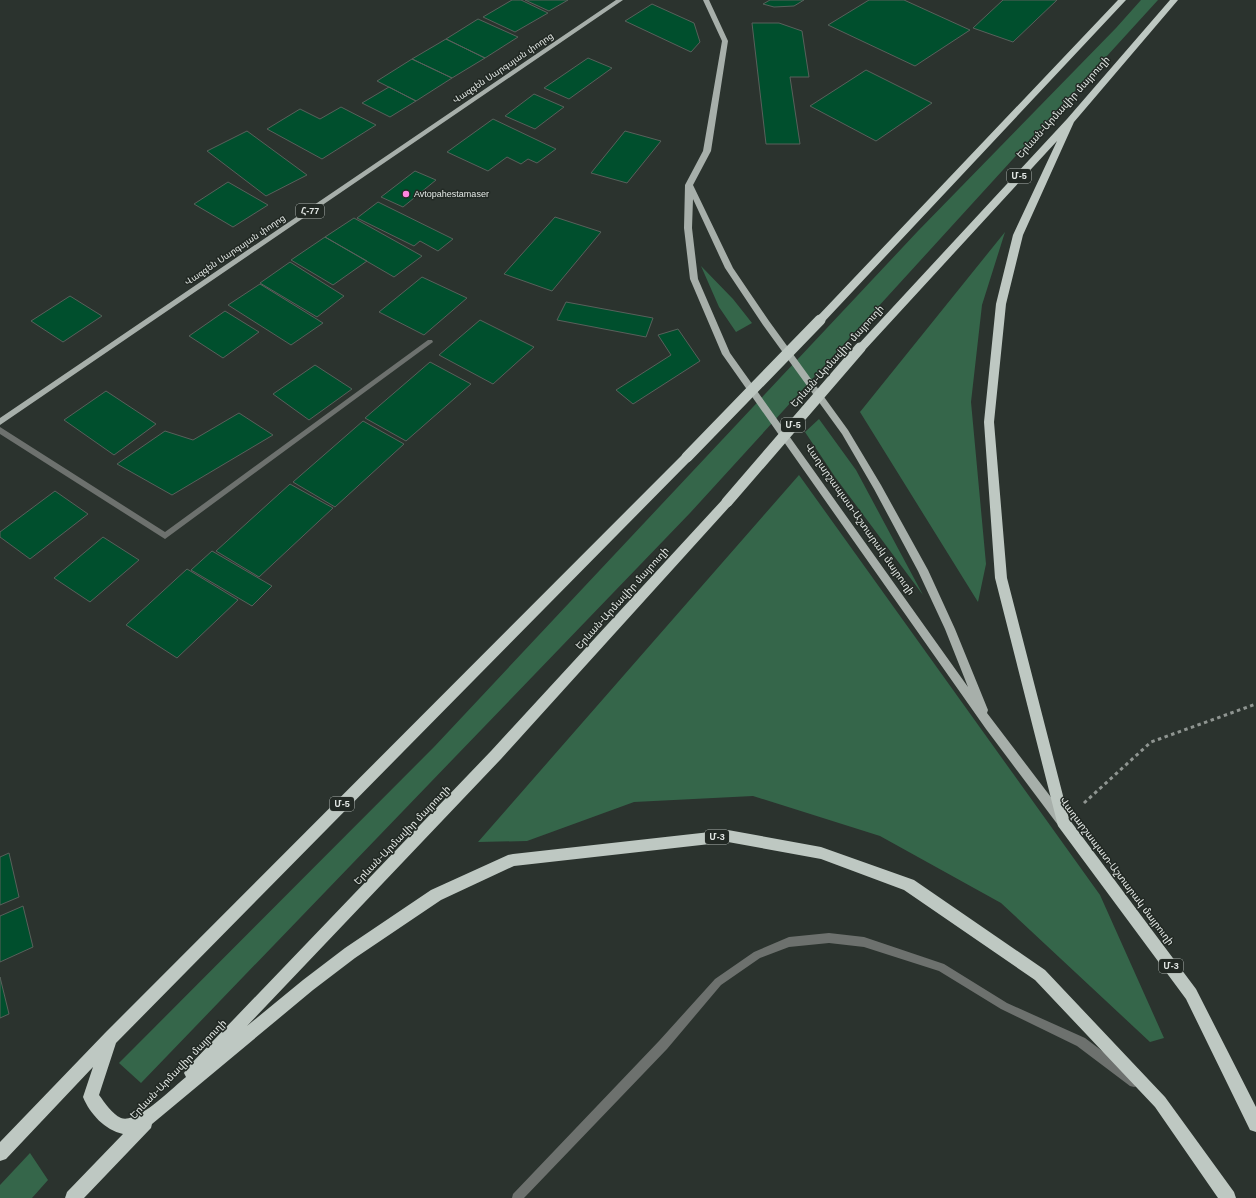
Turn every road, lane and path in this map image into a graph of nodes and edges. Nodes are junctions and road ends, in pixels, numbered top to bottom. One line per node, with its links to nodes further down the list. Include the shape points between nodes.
1 (620, 0): 8 (main road, Վազգեն Սարգսյան փողոց / Հ-77)
2 (706, 0): 6 (main road, Վաղարշապատ-Աշտարակ մայրուղի, via 725,41 706,151)
3 (1122, 0): 13 (highway, Մ-5, bridge, via 687,457)
4 (1174, 0): 5 (highway, Երևան-Արմավիր մայրուղի / Մ-5)
5 (1070, 121): 12 (highway, via 1018,235 1001,304 989,422 1001,578); 15 (highway, Երևան-Արմավիր մայրուղի / Մ-5, bridge, via 860,348 727,502 496,755)
6 (689, 185): 11 (main road, Վաղարշապատ-Աշտարակ մայրուղի, via 730,268 766,323 845,432 878,487 923,570); 11 (main road, Վաղարշապատ-Աշտարակ մայրուղի, via 688,228 694,279 726,354)
7 (430, 342): 9 (lane, via 165,536)
8 (0, 422)
9 (0, 430)
10 (1256, 704): 12 (path, via 1151,742)
11 (990, 726): 12 (main road, Վաղարշապատ-Աշտարակ մայրուղի)
12 (1063, 822): 16 (highway, Վաղարշապատ-Աշտարակ մայրուղի / Մ-3, via 1191,994)
13 (110, 1038): 15 (highway, via 91,1096 103,1113 119,1125 132,1126); 17 (highway, Մ-5)
14 (1160, 1102): 15 (highway, Մ-3, via 1040,975 909,885 821,853 728,836 513,860 436,895 350,953 308,985); 19 (lane, via 1081,1042 1004,1006 941,967 864,942 829,938 790,942 757,955 718,982 663,1045); 20 (highway, Մ-3)
15 (152, 1115): 18 (highway, Երևան-Արմավիր մայրուղի / Մ-5)
16 (1256, 1124)
17 (0, 1153)
18 (72, 1198)
19 (517, 1198)
20 (1228, 1198)

